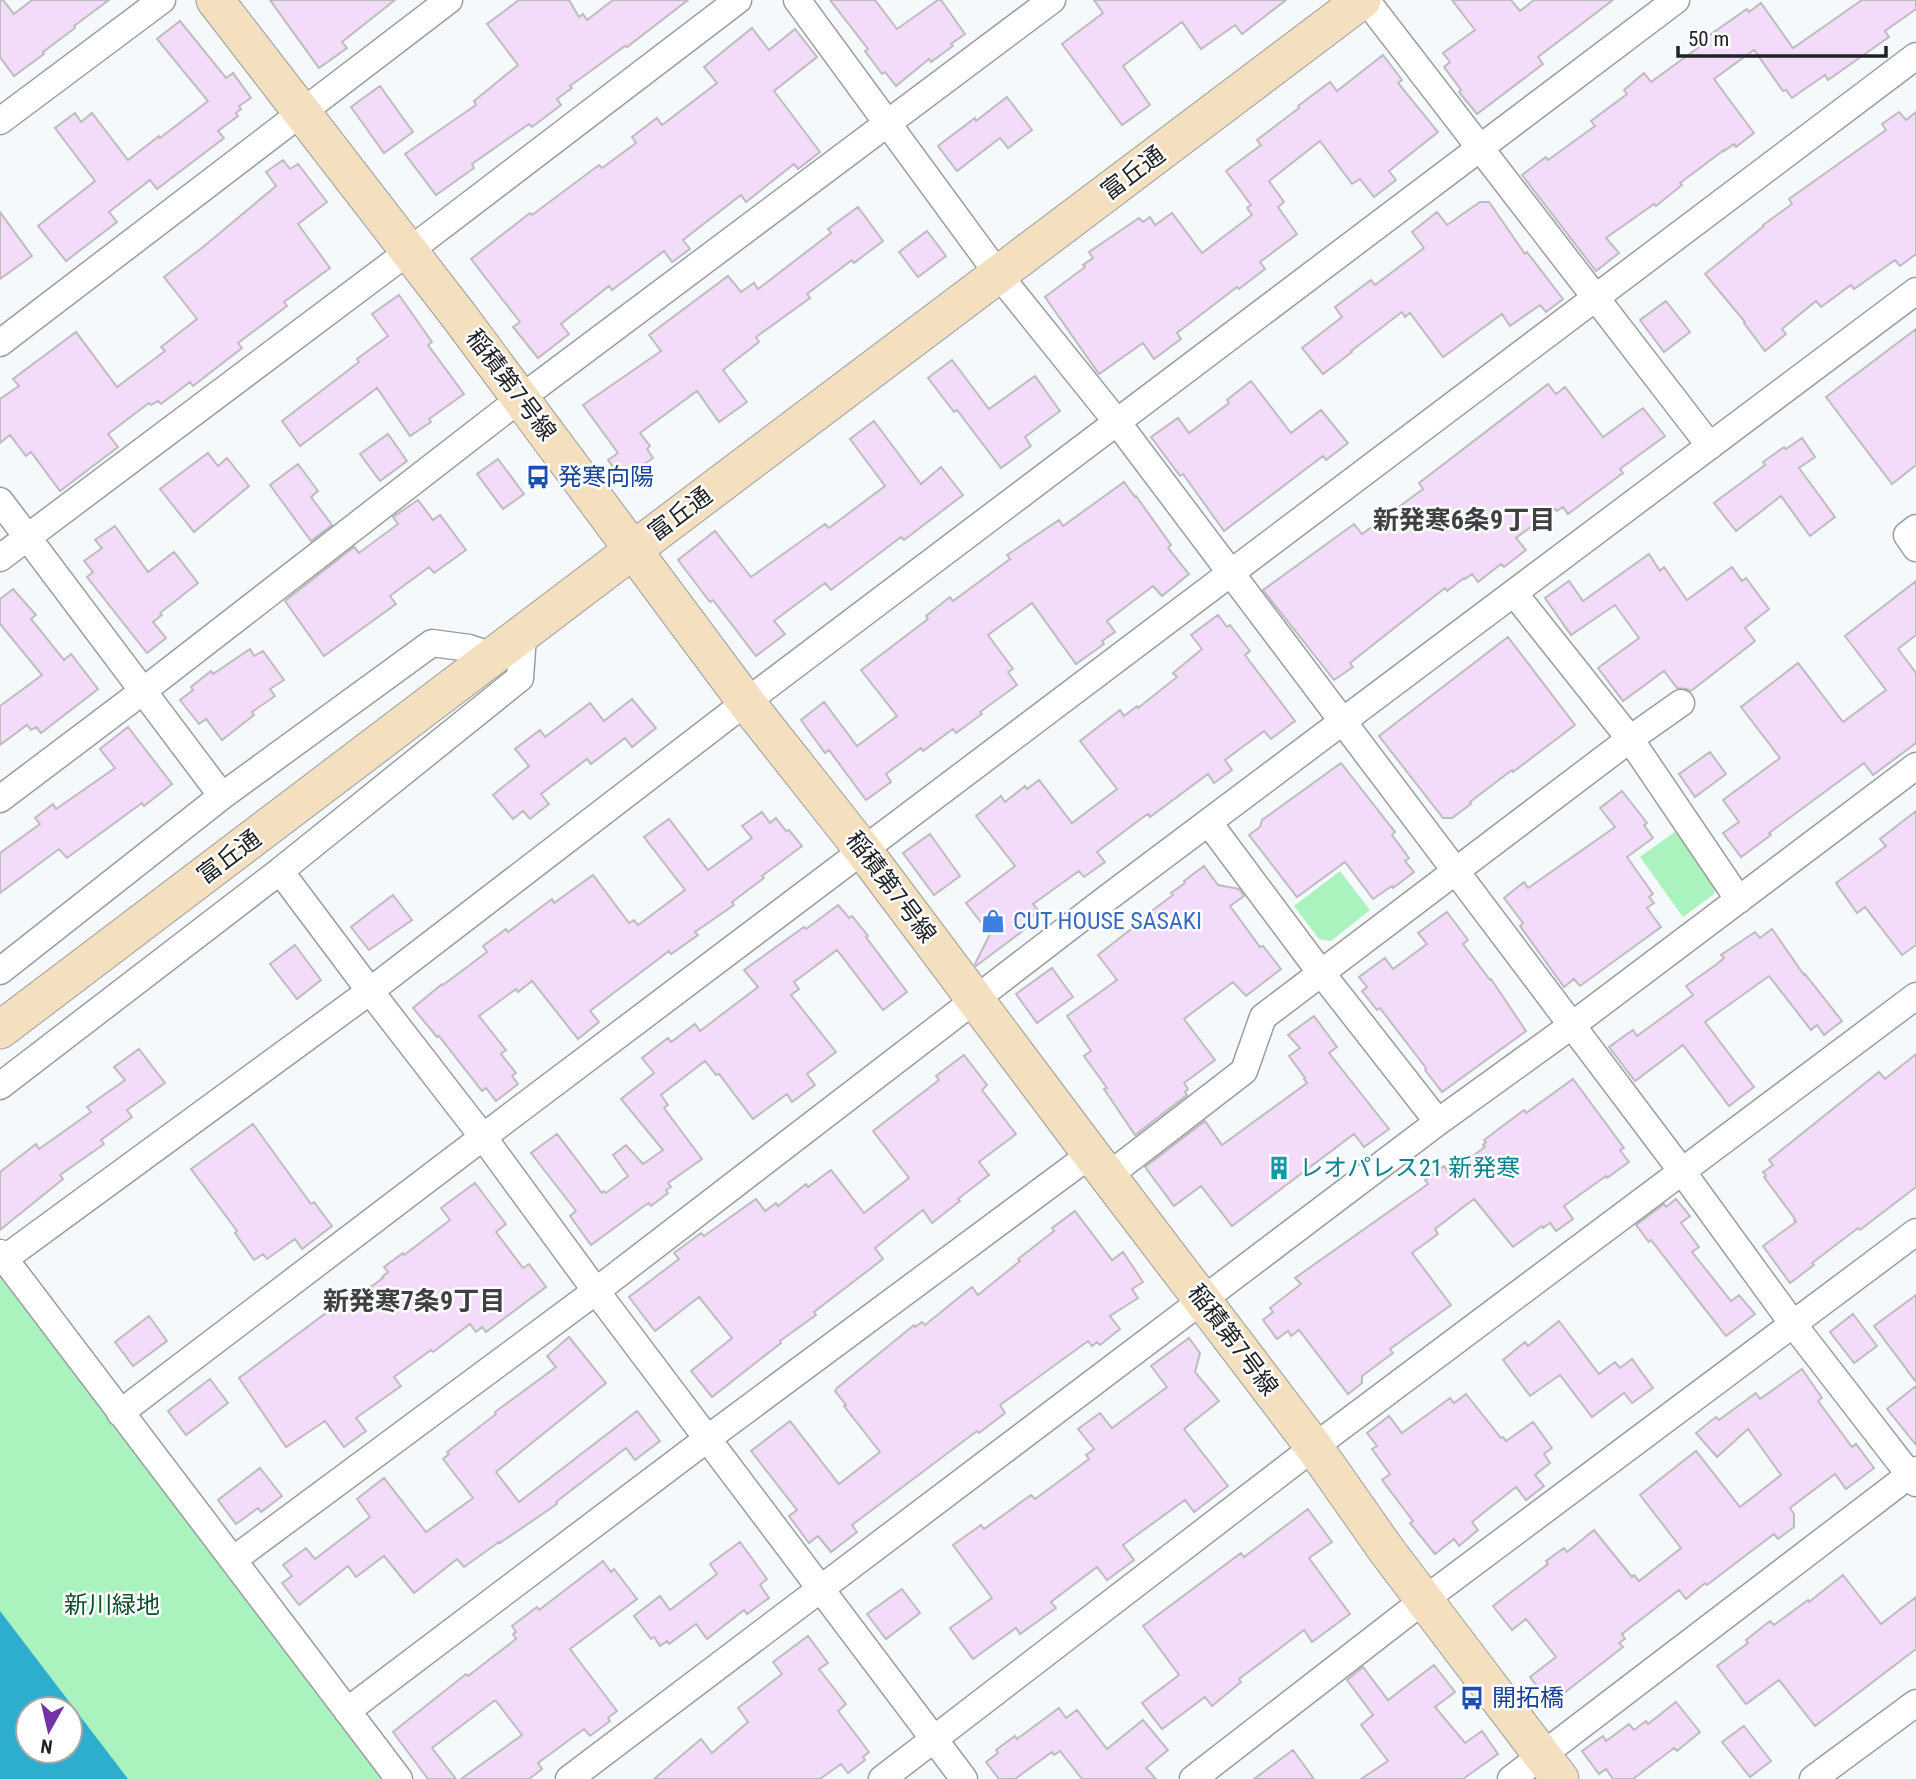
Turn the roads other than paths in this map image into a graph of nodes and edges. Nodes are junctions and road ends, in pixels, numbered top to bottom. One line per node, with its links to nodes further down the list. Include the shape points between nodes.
1 (162, 0): 11 (street)
2 (215, 0): 10 (street, 稲積第7号線)
3 (449, 0): 10 (street)
4 (738, 0): 14 (street)
5 (797, 0): 12 (street)
6 (1052, 0): 12 (street)
7 (1364, 0): 13 (street); 15 (street, 富丘通)
8 (1676, 0): 13 (street)
9 (1916, 56): 17 (street)
10 (301, 111): 14 (street, 稲積第7号線); 18 (street)
11 (0, 121)
12 (889, 123): 15 (street); 19 (street)
13 (1481, 147): 17 (street); 20 (street)
14 (409, 251): 19 (street, 稲積第7号線); 24 (street)
15 (998, 274): 20 (street); 26 (street, 富丘通)
16 (1916, 290): 21 (street)
17 (1597, 297): 21 (street); 28 (street)
18 (0, 343)
19 (521, 398): 26 (street, 稲積第7号線); 32 (street)
20 (1116, 422): 28 (street); 33 (street)
21 (1710, 446): 29 (street)
22 (0, 501): 24 (street)
23 (1916, 528): 25 (street, via 1907,535)
24 (27, 537): 27 (street); 32 (street)
25 (1916, 548)
26 (633, 550): 30 (street, 富丘通); 33 (street, 稲積第7号線)
27 (0, 558)
28 (1231, 574): 35 (street); 41 (street)
29 (1514, 593): 35 (street); 36 (street)
30 (523, 635): 31 (street, 富丘通); 42 (street, via 520,678)
31 (493, 656): 38 (street, via 432,643); 51 (street, 富丘通)
32 (143, 691): 38 (street); 39 (street)
33 (746, 702): 41 (street, 稲積第7号線); 47 (street)
34 (1681, 703): 36 (street)
35 (1343, 721): 40 (street); 43 (street)
36 (1630, 739): 43 (street); 44 (street)
37 (1916, 765): 44 (street)
38 (222, 796): 45 (street)
39 (0, 799)
40 (1209, 823): 46 (street); 49 (street)
41 (863, 850): 49 (street, 稲積第7号線); 54 (street)
42 (280, 871): 47 (street); 52 (street)
43 (1456, 871): 46 (street); 50 (street)
44 (1739, 900): 50 (street)
45 (0, 971)
46 (1322, 973): 53 (street); 55 (street, via 1264,1017 1244,1071)
47 (370, 991): 54 (street); 58 (street)
48 (1916, 996): 56 (street)
49 (975, 999): 55 (street, 稲積第7号線); 59 (street)
50 (1571, 1026): 53 (street); 56 (street)
51 (0, 1030)
52 (0, 1086)
53 (1438, 1122): 60 (street)
54 (483, 1137): 59 (street); 62 (street)
55 (1099, 1165): 60 (street, 稲積第7号線); 63 (street)
56 (1681, 1170): 61 (street); 64 (street)
57 (1916, 1232): 61 (street)
58 (2, 1256): 62 (street)
59 (596, 1291): 63 (street); 66 (street)
60 (1203, 1301): 64 (street, 稲積第7号線); 67 (street)
61 (1793, 1324): 65 (street); 68 (street)
62 (120, 1413): 66 (street)
63 (707, 1439): 67 (street); 70 (street)
64 (1314, 1447): 68 (street, 稲積第7号線); 71 (street)
65 (1914, 1476): 72 (street)
66 (233, 1560): 70 (street)
67 (821, 1589): 71 (street); 74 (street)
68 (1424, 1600): 72 (street, 稲積第7号線); 77 (street)
69 (1916, 1703): 79 (street)
70 (347, 1711): 73 (street)
71 (934, 1739): 75 (street); 76 (street)
72 (1551, 1767): 78 (street)
73 (399, 1779)
74 (569, 1779)
75 (882, 1779)
76 (964, 1779)
77 (1193, 1779)
78 (1511, 1779)
79 (1813, 1779)

